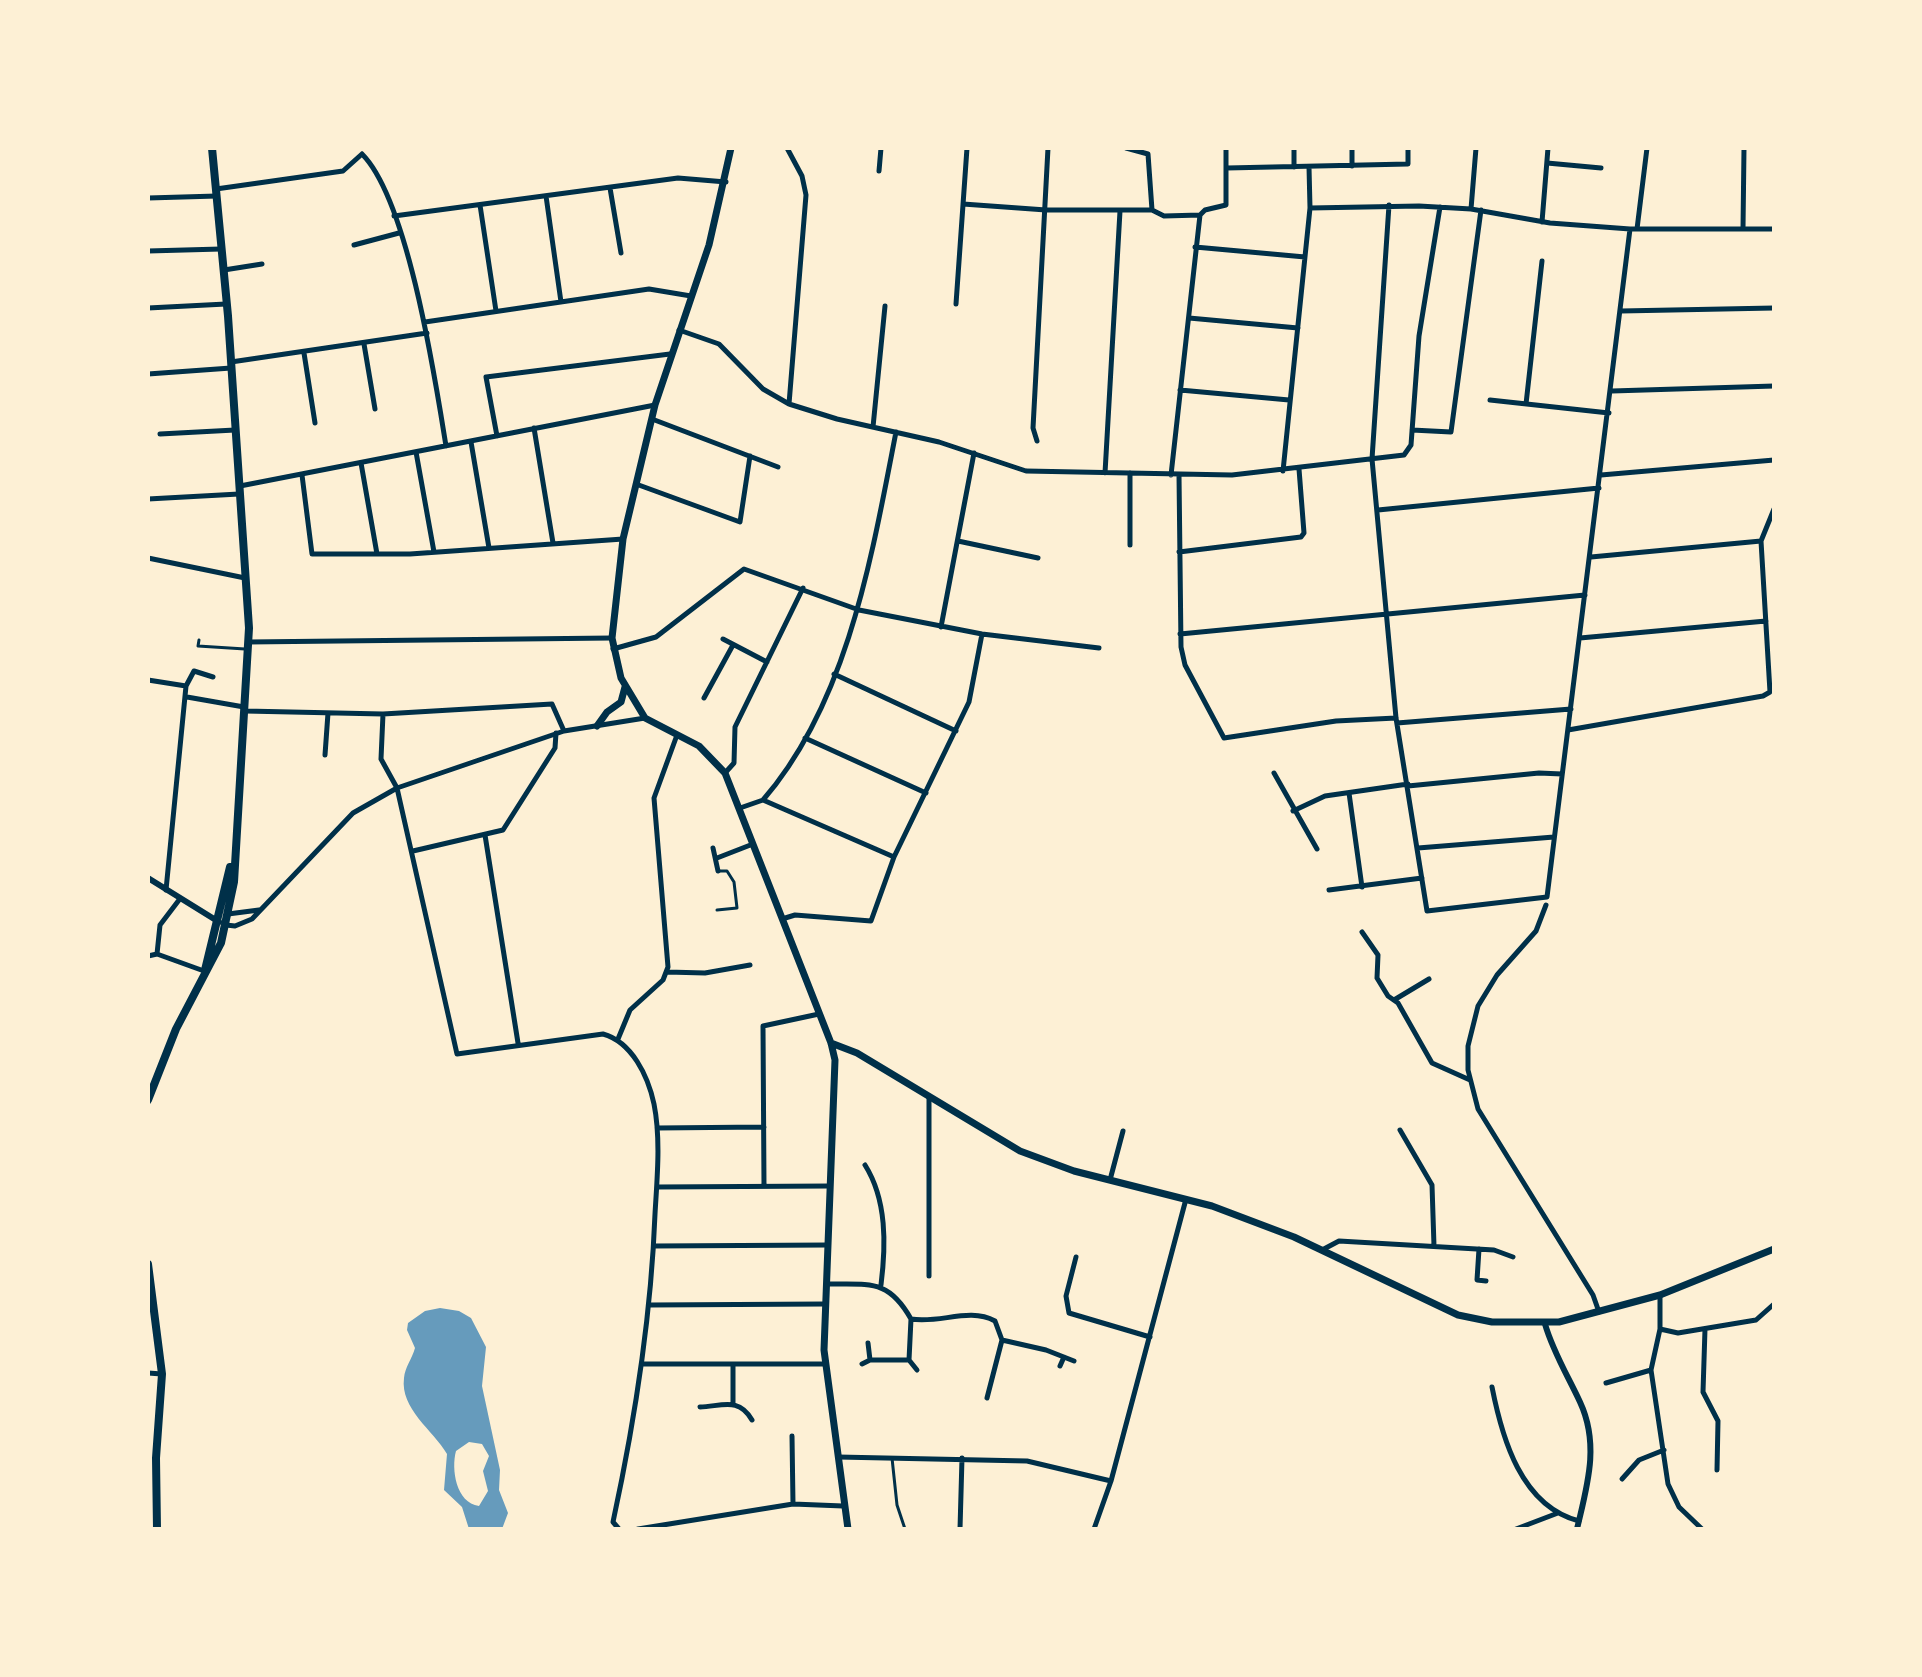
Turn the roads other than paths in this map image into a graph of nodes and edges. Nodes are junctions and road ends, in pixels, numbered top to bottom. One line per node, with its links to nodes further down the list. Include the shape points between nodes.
1 (212, 148): 26 (main road)
2 (731, 148): 24 (main road)
3 (787, 148): 79 (street, via 806,195)
4 (881, 148): 23 (street)
5 (967, 148): 29 (street)
6 (1048, 148): 35 (street)
7 (1126, 148): 36 (street, via 1148,154)
8 (1226, 148): 21 (street)
9 (1294, 148): 19 (street)
10 (1352, 148): 18 (street)
11 (1408, 148): 18 (street, via 1408,164)
12 (1476, 148): 34 (street)
13 (1548, 148): 17 (street)
14 (1647, 148): 42 (street)
15 (1744, 148): 43 (street)
16 (362, 151): 26 (street, via 343,171); 40 (street)
17 (1547, 163): 22 (street); 41 (street)
18 (1352, 166): 20 (street)
19 (1294, 167): 20 (street); 21 (street)
20 (1309, 167): 33 (street)
21 (1227, 168): 39 (street, via 1226,205)
22 (1601, 168)
23 (879, 171)
24 (726, 182): 25 (street, via 678,178); 55 (main road)
25 (610, 188): 27 (street); 50 (street)
26 (216, 192): 28 (street); 48 (main road)
27 (546, 196): 30 (street); 56 (street)
28 (148, 198)
29 (963, 204): 35 (street); 58 (street)
30 (480, 205): 40 (street); 62 (street)
31 (1389, 205): 32 (street); 33 (street); 99 (street)
32 (1440, 207): 34 (street); 89 (street, via 1419,336)
33 (1310, 208): 51 (street)
34 (1471, 209): 37 (street)
35 (1046, 210): 38 (street); 93 (street, via 1033,428)
36 (1152, 210): 38 (street); 39 (street, via 1164,216)
37 (1481, 210): 41 (street); 89 (street, via 1451,432)
38 (1120, 211): 105 (street)
39 (1200, 215): 47 (street)
40 (394, 216): 45 (street)
41 (1542, 222): 42 (street)
42 (1634, 229): 43 (street); 63 (street)
43 (1743, 229): 44 (street)
44 (1774, 229)
45 (399, 233): 46 (street); 65 (street)
46 (354, 245)
47 (1194, 247): 51 (street); 64 (street)
48 (222, 249): 49 (street); 54 (main road)
49 (148, 251)
50 (621, 253)
51 (1305, 257): 66 (street)
52 (1542, 261): 80 (street)
53 (262, 264): 54 (street)
54 (224, 270): 57 (main road)
55 (691, 296): 56 (street, via 649,289); 67 (main road)
56 (561, 302): 62 (street)
57 (226, 304): 60 (street); 72 (main road)
58 (956, 304)
59 (885, 306): 86 (street)
60 (148, 308)
61 (1774, 308): 63 (street)
62 (496, 311): 65 (street)
63 (1621, 311): 76 (street)
64 (1189, 318): 66 (street); 75 (street)
65 (425, 322): 68 (street)
66 (1298, 328): 77 (street)
67 (679, 330): 71 (main road); 79 (street, via 719,344 763,389)
68 (427, 333): 69 (street); 95 (street)
69 (364, 344): 70 (street); 82 (street)
70 (304, 353): 72 (street); 85 (street)
71 (670, 354): 81 (main road); 92 (street, via 486,377)
72 (231, 365): 73 (street); 88 (main road)
73 (148, 374)
74 (1774, 386): 76 (street)
75 (1180, 390): 77 (street); 108 (street)
76 (1612, 391): 83 (street)
77 (1289, 400): 104 (street)
78 (1490, 400): 80 (street)
79 (789, 404): 86 (street)
80 (1526, 404): 83 (street)
81 (655, 405): 84 (main road); 87 (street)
82 (375, 409)
83 (1609, 413): 110 (street)
84 (652, 419): 98 (street); 111 (main road)
85 (315, 423)
86 (873, 427): 90 (street)
87 (534, 428): 92 (street); 120 (street)
88 (235, 430): 91 (street); 113 (main road)
89 (1412, 430): 99 (street, via 1406,454)
90 (896, 432): 97 (street); 132 (street)
91 (160, 434)
92 (497, 436): 94 (street)
93 (1037, 441)
94 (471, 442): 95 (street); 122 (street)
95 (446, 446): 96 (street)
96 (416, 452): 101 (street); 123 (street)
97 (974, 453): 105 (street, via 1026,471); 118 (street)
98 (750, 456): 102 (street); 111 (street, via 740,522)
99 (1372, 459): 103 (street); 116 (street)
100 (1774, 460): 110 (street)
101 (361, 463): 107 (street); 125 (street)
102 (778, 467)
103 (1299, 469): 104 (street); 124 (street, via 1301,537)
104 (1283, 471): 109 (street)
105 (1105, 473): 106 (street)
106 (1130, 473): 108 (street); 121 (street)
107 (302, 475): 113 (street); 125 (street, via 312,554)
108 (1171, 475): 109 (street)
109 (1179, 475): 124 (street)
110 (1601, 475): 112 (street)
111 (636, 484): 117 (main road)
112 (1599, 488): 116 (street); 126 (street)
113 (239, 490): 114 (street); 129 (main road)
114 (148, 499)
115 (1774, 509): 119 (street)
116 (1378, 510): 133 (street)
117 (623, 539): 120 (street); 138 (main road)
118 (958, 541): 128 (street); 135 (street)
119 (1761, 541): 126 (street); 134 (street)
120 (553, 543): 122 (street)
121 (1130, 545)
122 (489, 548): 123 (street)
123 (434, 552): 125 (street)
124 (1179, 552): 137 (street)
125 (377, 554)
126 (1591, 557): 131 (street)
127 (148, 558): 129 (street)
128 (1038, 558)
129 (245, 578): 143 (main road)
130 (803, 588): 132 (street); 145 (street, via 746,569 656,637); 146 (street)
131 (1585, 595): 133 (street); 139 (street)
132 (859, 610): 135 (street); 147 (street)
133 (1387, 614): 137 (street); 160 (street)
134 (1766, 621): 139 (street); 152 (street)
135 (941, 627): 136 (street)
136 (982, 634): 144 (street); 164 (street, via 970,698)
137 (1180, 634): 160 (street, via 1185,665 1224,738 1336,721)
138 (612, 638): 143 (street); 145 (main road)
139 (1580, 638): 156 (street)
140 (723, 639): 142 (street)
141 (199, 640): 143 (lane, via 198,646)
142 (733, 645): 146 (street); 154 (street)
143 (248, 646): 155 (main road)
144 (1099, 648)
145 (612, 649): 150 (main road)
146 (767, 662): 169 (street, via 735,727 734,763)
147 (834, 674): 164 (street); 167 (street)
148 (213, 677): 151 (street, via 194,671)
149 (148, 680): 151 (street)
150 (625, 685): 159 (main road); 161 (main road, via 621,702)
151 (186, 686): 153 (street)
152 (1773, 689): 162 (street, via 1763,696)
153 (187, 697): 155 (street); 193 (street)
154 (704, 698)
155 (244, 709): 157 (street); 198 (main road, via 233,858)
156 (1571, 709): 160 (street); 162 (street)
157 (328, 713): 158 (street); 168 (street)
158 (383, 714): 163 (street, via 552,704); 173 (street, via 381,759)
159 (645, 718): 161 (street); 166 (main road)
160 (1397, 721): 172 (street)
161 (597, 726): 163 (street)
162 (1568, 730): 171 (street)
163 (564, 731): 165 (street)
164 (956, 731): 174 (street)
165 (556, 733): 173 (street); 179 (street, via 555,748 503,830)
166 (677, 735): 169 (main road, via 699,746); 205 (street, via 654,798)
167 (805, 738): 174 (street); 176 (street, via 789,770)
168 (325, 755)
169 (725, 773): 177 (main road)
170 (1274, 773): 178 (street)
171 (1562, 774): 172 (street); 180 (street)
172 (1408, 785): 175 (street); 183 (street)
173 (397, 788): 185 (street); 196 (street, via 353,813)
174 (926, 793): 186 (street)
175 (1349, 793): 178 (street, via 1319,798); 191 (street)
176 (763, 800): 177 (street); 186 (street)
177 (740, 808): 181 (main road)
178 (1293, 811): 184 (street)
179 (485, 835): 185 (street); 210 (street)
180 (1554, 837): 183 (street); 190 (street, via 1547,897 1427,911)
181 (753, 844): 187 (street); 199 (main road)
182 (713, 848): 187 (street)
183 (1418, 848): 190 (street)
184 (1317, 849)
185 (413, 851): 210 (street, via 457,1054)
186 (894, 857): 199 (street, via 871,921 795,915)
187 (717, 858): 188 (street)
188 (718, 871): 197 (lane, via 727,871 734,882 737,908)
189 (148, 878): 193 (street)
190 (1422, 878): 191 (street)
191 (1362, 887): 192 (street)
192 (1329, 890)
193 (165, 891): 194 (street)
194 (179, 900): 198 (street); 201 (street, via 160,925)
195 (1546, 905): 213 (street, via 1536,931 1478,1006 1468,1046)
196 (260, 910): 198 (street); 198 (street, via 240,925)
197 (717, 910)
198 (220, 918): 204 (main road, via 215,958)
199 (782, 919): 208 (main road)
200 (1362, 932): 207 (street, via 1379,958 1377,978)
201 (157, 954): 202 (street); 204 (street)
202 (148, 956)
203 (750, 965): 205 (street, via 705,973)
204 (204, 971): 212 (main road)
205 (667, 972): 209 (street, via 630,1010)
206 (1429, 979): 207 (street)
207 (1394, 1000): 213 (street, via 1432,1063)
208 (820, 1013): 211 (main road); 216 (street, via 763,1026)
209 (618, 1039): 210 (street, via 603,1034); 217 (street, via 645,1075)
210 (518, 1043)
211 (831, 1043): 214 (main road, via 857,1053); 223 (main road, via 835,1060)
212 (152, 1075): 215 (main road)
213 (1471, 1080): 244 (street, via 1478,1109)
214 (929, 1098): 221 (main road, via 1020,1151); 235 (street)
215 (148, 1100)
216 (764, 1124): 217 (street); 222 (street)
217 (657, 1128): 224 (street)
218 (1400, 1130): 228 (street, via 1432,1185)
219 (1123, 1131): 221 (street)
220 (865, 1165): 238 (street, via 882,1217)
221 (1110, 1182): 225 (main road)
222 (764, 1186): 223 (street); 224 (street)
223 (830, 1186): 226 (main road)
224 (657, 1187): 227 (street)
225 (1186, 1199): 231 (main road); 249 (street)
226 (828, 1245): 227 (street); 237 (main road)
227 (654, 1246): 243 (street)
228 (1434, 1246): 229 (street); 231 (street, via 1339,1241)
229 (1479, 1249): 233 (street); 236 (street, via 1477,1280)
230 (1774, 1249): 239 (main road)
231 (1322, 1250): 246 (main road, via 1458,1315)
232 (1076, 1257): 249 (street, via 1066,1296 1069,1313)
233 (1513, 1257)
234 (148, 1264): 240 (main road)
235 (929, 1276)
236 (1486, 1281)
237 (826, 1284): 238 (street); 241 (main road)
238 (881, 1285): 245 (street)
239 (1660, 1295): 244 (main road); 247 (street)
240 (151, 1298): 264 (main road)
241 (824, 1304): 243 (street); 258 (main road)
242 (1774, 1304): 248 (street, via 1756,1320)
243 (650, 1305): 257 (street)
244 (1599, 1312): 246 (main road)
245 (911, 1319): 250 (street, via 984,1316 995,1321); 254 (street)
246 (1545, 1324): 285 (street, via 1582,1406 1590,1440 1591,1470)
247 (1660, 1329): 248 (street); 262 (street)
248 (1705, 1329): 278 (street, via 1703,1392 1718,1421)
249 (1150, 1337): 280 (street)
250 (1002, 1340): 252 (street); 266 (street)
251 (868, 1343): 253 (street)
252 (1064, 1357): 255 (street); 260 (street)
253 (870, 1360): 254 (street); 259 (street)
254 (909, 1360): 261 (street)
255 (1074, 1361)
256 (733, 1363): 257 (street); 258 (street); 270 (street)
257 (643, 1364): 288 (street, via 613,1522)
258 (825, 1364): 275 (main road)
259 (862, 1364)
260 (1060, 1366)
261 (917, 1370)
262 (1651, 1370): 265 (street); 274 (street)
263 (148, 1373): 264 (street)
264 (162, 1374): 281 (main road)
265 (1606, 1383)
266 (989, 1385): 267 (street); 269 (street)
267 (999, 1387)
268 (1492, 1387): 284 (street, via 1508,1452)
269 (987, 1398)
270 (733, 1403): 271 (street); 272 (street, via 745,1408)
271 (700, 1407)
272 (752, 1420)
273 (792, 1436): 282 (street)
274 (1664, 1450): 279 (street, via 1639,1460); 296 (street, via 1668,1484 1679,1507)
275 (837, 1457): 276 (street); 283 (main road)
276 (892, 1457): 277 (street); 291 (lane)
277 (962, 1458): 280 (street, via 1027,1461); 292 (street)
278 (1717, 1470)
279 (1622, 1479)
280 (1111, 1481): 293 (street)
281 (152, 1499): 287 (main road)
282 (793, 1504): 283 (street); 286 (street)
283 (843, 1506): 290 (main road)
284 (1558, 1513): 285 (street); 294 (street)
285 (1579, 1521): 295 (street)
286 (645, 1528): 289 (street)
287 (157, 1529)
288 (619, 1529)
289 (638, 1529)
290 (848, 1529)
291 (905, 1529)
292 (960, 1529)
293 (1094, 1529)
294 (1516, 1529)
295 (1577, 1529)
296 (1702, 1529)

